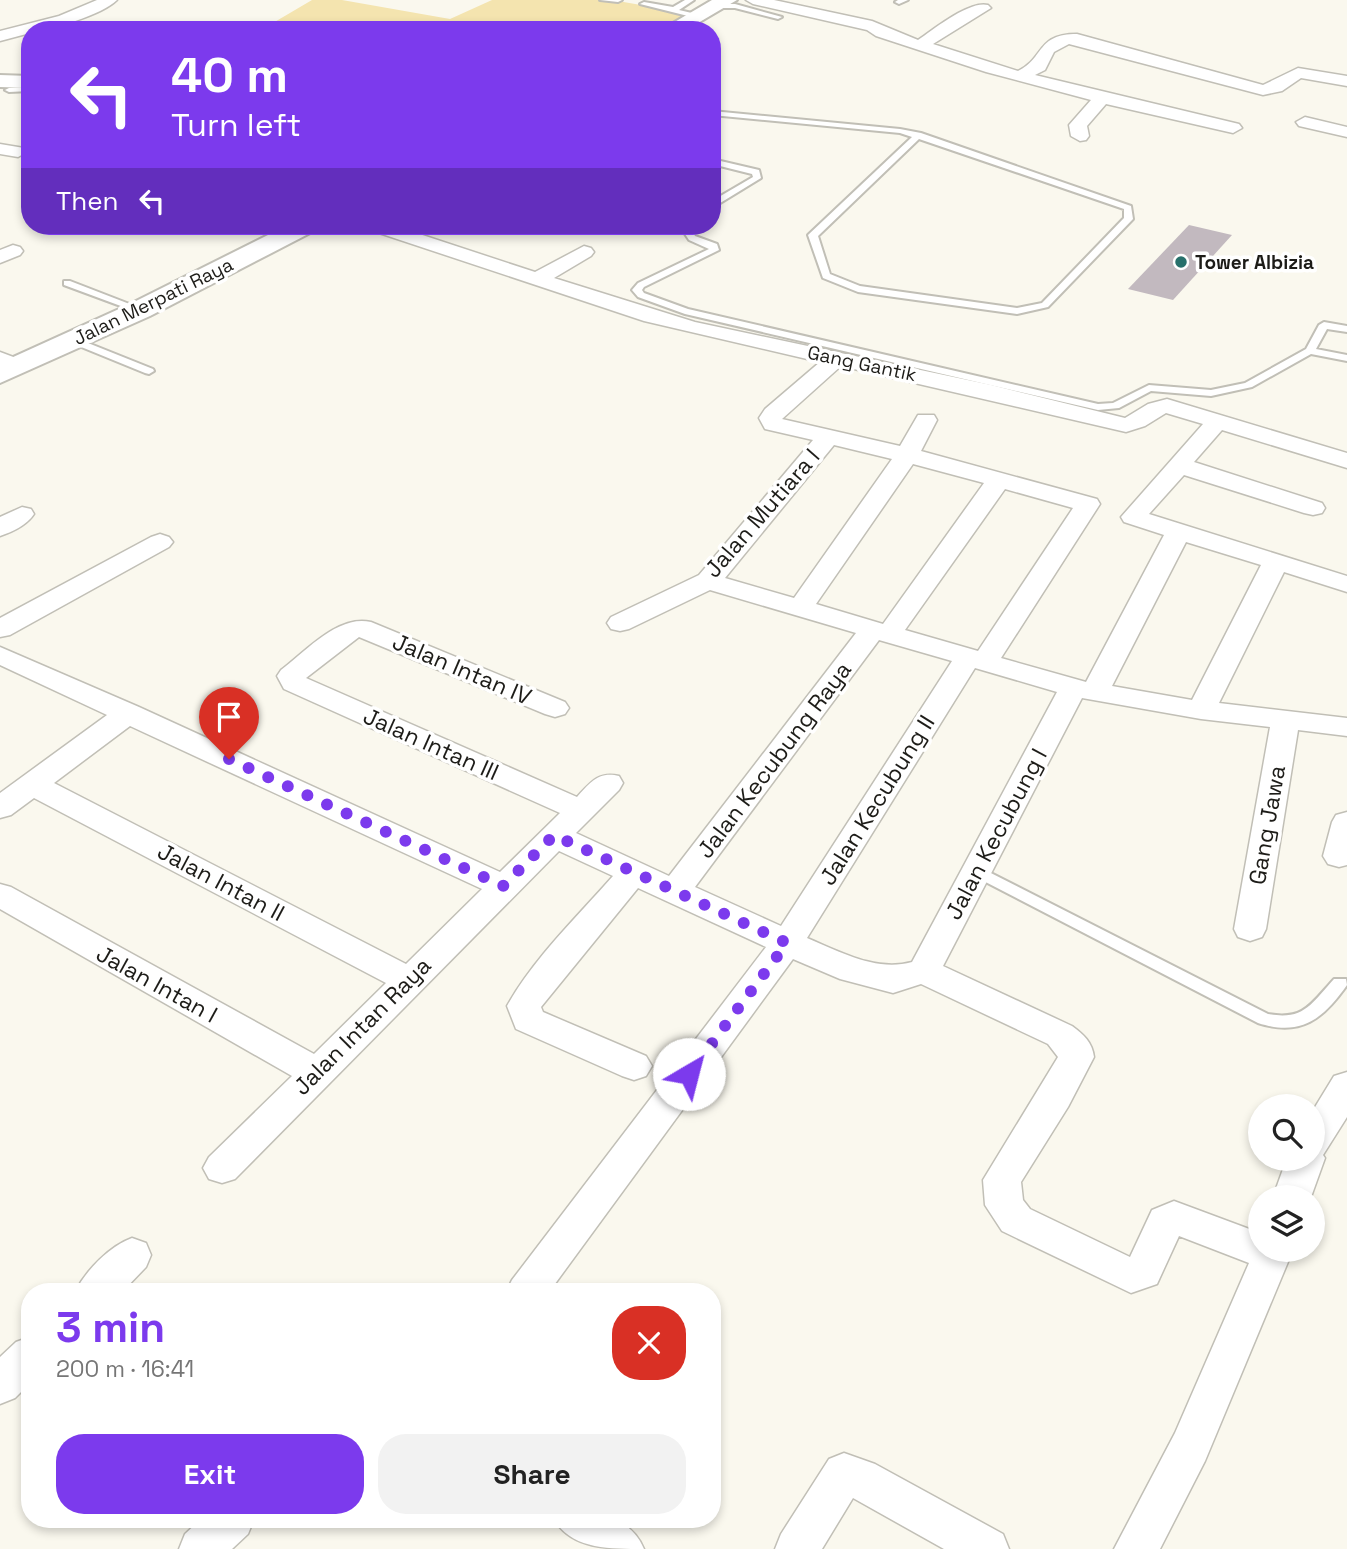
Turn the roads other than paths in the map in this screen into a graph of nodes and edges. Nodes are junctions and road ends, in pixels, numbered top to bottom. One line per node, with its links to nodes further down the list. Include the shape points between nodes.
1 (110, 0): 11 (street)
2 (604, 0): 3 (lane)
3 (618, 0)
4 (753, 0): 15 (street, via 872,26)
5 (721, 3): 7 (main road); 10 (lane)
6 (645, 4): 9 (lane)
7 (692, 8): 9 (lane); 9 (lane); 12 (main road)
8 (983, 8): 15 (street)
9 (673, 9)
10 (778, 17)
11 (59, 21)
12 (680, 21)
13 (21, 31): 14 (street)
14 (0, 36)
15 (921, 45): 17 (street)
16 (1178, 69): 17 (street, via 1073,38 1047,48 1039,67); 18 (street, via 1263,90 1298,73); 20 (street)
17 (1020, 76): 19 (street)
18 (1347, 81)
19 (1103, 97): 20 (street); 26 (street, via 1078,125)
20 (1132, 106): 23 (street)
21 (721, 114): 25 (lane)
22 (1305, 122): 24 (street)
23 (1233, 128)
24 (1347, 132)
25 (918, 135): 25 (lane, via 1128,208 1129,219 1045,305 1017,311 858,289 826,276 813,235)
26 (1080, 136)
27 (721, 163): 28 (lane, via 756,172 757,177)
28 (721, 199)
29 (287, 235): 35 (main road, Jalan Merpati Raya)
30 (405, 235): 33 (street, Gang Gantik)
31 (691, 235): 38 (lane, via 714,250 641,285 637,290 641,295 685,311 1098,407 1115,406 1149,388 1211,393 1248,385)
32 (583, 252): 33 (street)
33 (539, 278): 39 (street, Gang Gantik, via 651,317)
34 (67, 283): 35 (lane)
35 (140, 310): 37 (main road, Jalan Merpati Raya)
36 (1347, 329): 38 (lane, via 1324,325)
37 (73, 340): 41 (main road, Jalan Merpati Raya); 42 (lane)
38 (1310, 351): 40 (lane)
39 (838, 358): 44 (street, Gang Gantik, via 1126,425 1163,406); 45 (street, via 771,418 773,424)
40 (1347, 358)
41 (5, 366)
42 (149, 371)
43 (926, 420): 46 (street)
44 (1217, 422): 47 (street, Gang Gantik); 48 (street)
45 (827, 438): 46 (street); 56 (street, Jalan Mutiara I)
46 (907, 455): 49 (street); 58 (street)
47 (1347, 461)
48 (1178, 465): 50 (street); 53 (street, via 1133,517)
49 (999, 480): 61 (street); 63 (street, Jalan Kecubung II, via 1088,504)
50 (1313, 508)
51 (22, 514): 52 (street)
52 (0, 528)
53 (1179, 531): 55 (street); 64 (street, Jalan Kecubung I)
54 (160, 542): 62 (street)
55 (1276, 562): 57 (street); 66 (street)
56 (708, 581): 58 (street); 59 (street, Jalan Mutiara I)
57 (1347, 584)
58 (800, 608): 61 (street)
59 (620, 623)
60 (368, 629): 65 (street, Jalan Intan IV); 73 (street, Jalan Intan III, via 351,630 295,671 291,680)
61 (881, 631): 63 (street); 80 (street, Jalan Kecubung Raya)
62 (0, 649): 67 (street)
63 (977, 660): 64 (street); 83 (street, Jalan Kecubung II)
64 (1084, 690): 66 (street); 77 (street, Jalan Kecubung I)
65 (555, 708)
66 (1201, 710): 68 (street)
67 (129, 713): 71 (street); 79 (street)
68 (1285, 721): 69 (street); 82 (street, Gang Jawa)
69 (1347, 727)
70 (608, 783): 73 (street, Jalan Intan Raya)
71 (32, 784): 72 (street); 85 (street, Jalan Intan II)
72 (0, 808)
73 (580, 810): 75 (street, Jalan Intan Raya)
74 (1347, 822): 76 (street)
75 (554, 835): 78 (street); 79 (street, Jalan Intan Raya)
76 (1339, 856)
77 (977, 871): 84 (street, Jalan Kecubung I); 86 (lane, via 1265,1019 1298,1023)
78 (634, 872): 80 (street); 87 (street, via 524,1006 528,1020)
79 (503, 886): 85 (street, Jalan Intan Raya)
80 (675, 891): 83 (street)
81 (0, 895): 88 (street, Jalan Intan I)
82 (1250, 929)
83 (787, 943): 84 (street, via 883,979); 96 (street, Jalan Kecubung II)
84 (919, 973): 92 (street, via 1060,1035 1075,1048 1076,1057 1055,1097 1002,1180 1004,1205 1017,1220 1131,1276 1143,1272 1166,1221 1174,1217)
85 (408, 980): 88 (street, Jalan Intan Raya)
86 (1340, 983)
87 (634, 1066)
88 (315, 1072): 91 (street, Jalan Intan Raya)
89 (1345, 1093): 90 (street)
90 (1325, 1124)
91 (222, 1168)
92 (1248, 1243)
93 (132, 1255): 95 (street)
94 (1269, 1262): 105 (street, via 1190,1447)
95 (104, 1283)
96 (533, 1283)
97 (21, 1364): 98 (street)
98 (0, 1385)
99 (223, 1528): 101 (street)
100 (590, 1528): 102 (street)
101 (201, 1549)
102 (621, 1549)
103 (797, 1549): 104 (street, via 844,1474)
104 (987, 1549)
105 (1136, 1549)

